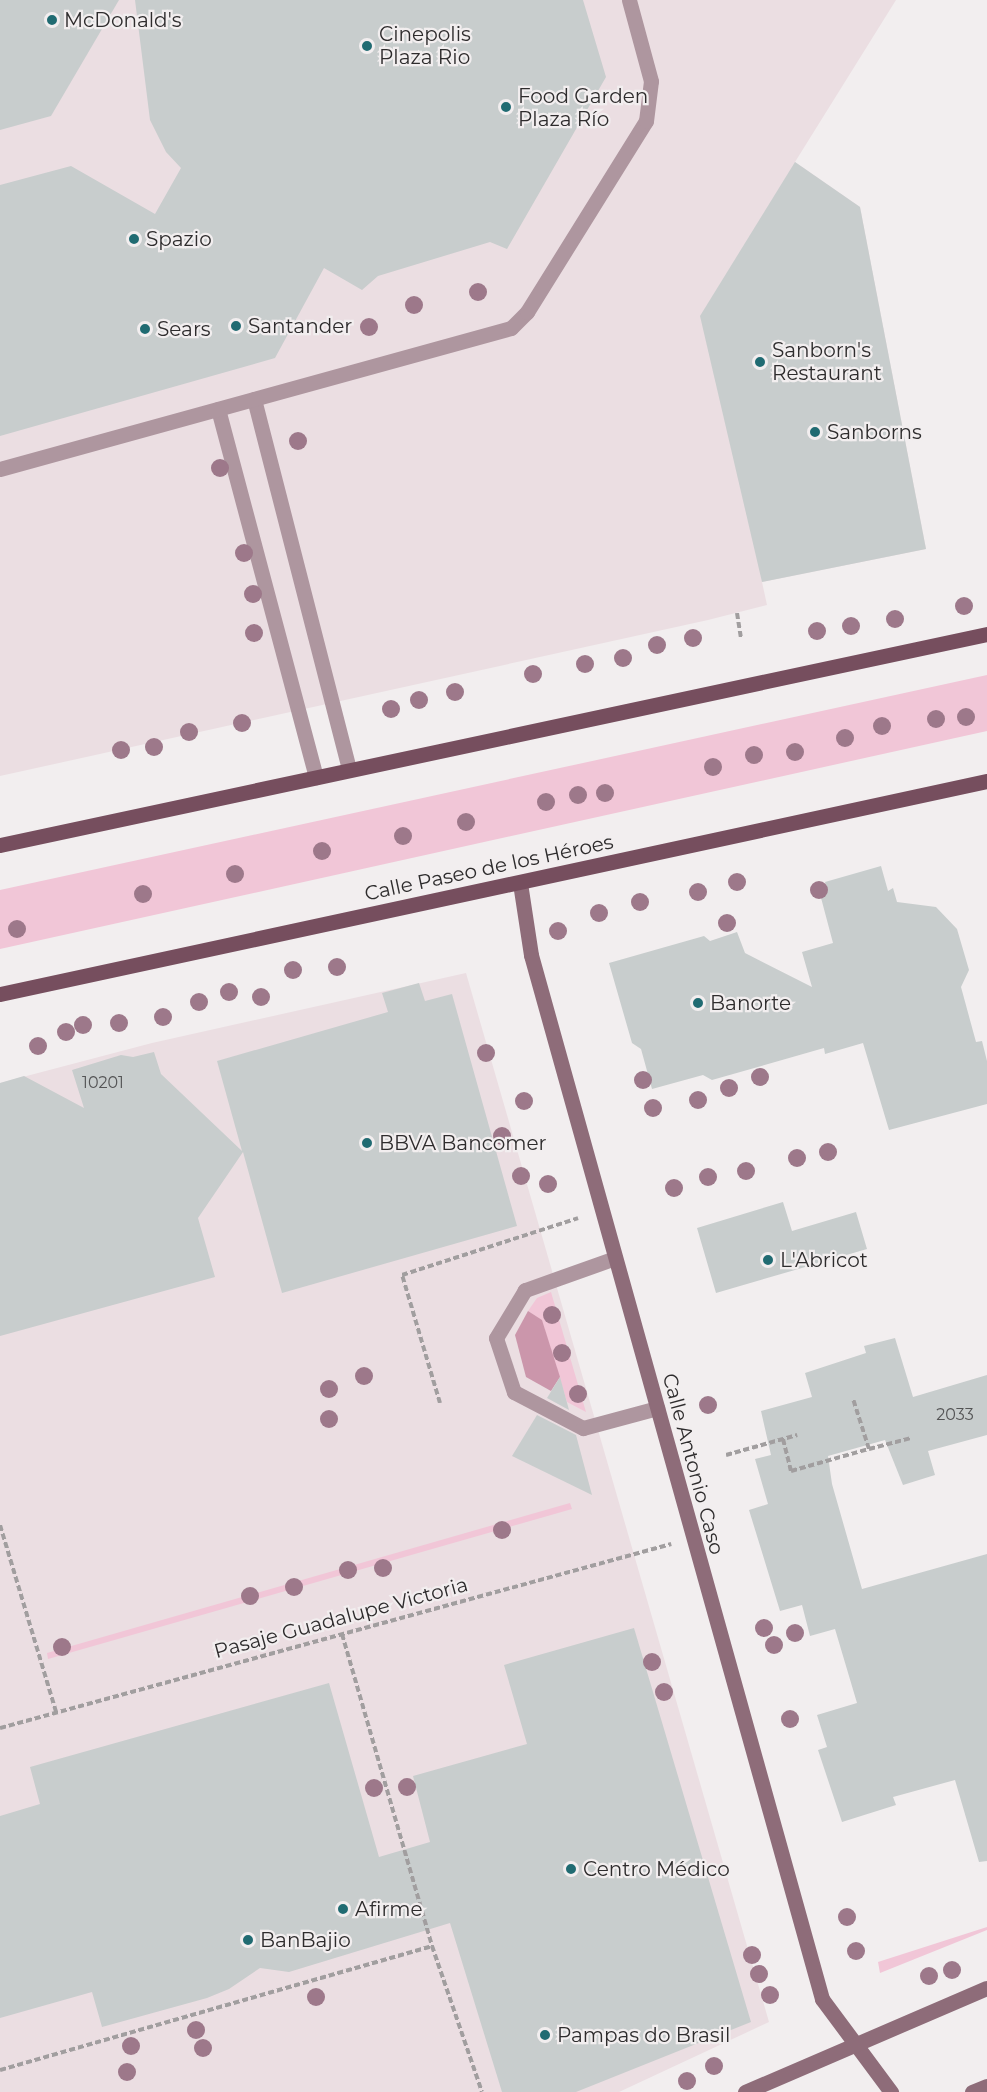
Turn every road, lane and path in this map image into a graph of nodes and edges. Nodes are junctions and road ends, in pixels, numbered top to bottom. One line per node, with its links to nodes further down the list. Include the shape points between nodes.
1 (629, 0): 2 (lane, via 651,81 646,121 521,320 502,332)
2 (254, 399): 3 (lane); 8 (lane)
3 (218, 409): 4 (lane); 9 (lane)
4 (0, 469)
5 (737, 613): 7 (path)
6 (987, 634): 8 (main road)
7 (741, 639)
8 (349, 769): 9 (main road)
9 (316, 777): 11 (main road)
10 (987, 781): 12 (main road, Calle Paseo de los Héroes)
11 (0, 845)
12 (520, 883): 13 (main road, Calle Paseo de los Héroes); 14 (street, Calle Antonio Caso, via 531,955)
13 (0, 994)
14 (602, 1210): 15 (street, Calle Antonio Caso); 17 (path, via 402,1275)
15 (615, 1258): 18 (street, Calle Antonio Caso); 18 (lane, via 525,1290 496,1338 514,1392 583,1428)
16 (853, 1399): 22 (path)
17 (440, 1403)
18 (657, 1408): 25 (street, Calle Antonio Caso)
19 (797, 1435): 21 (path)
20 (911, 1438): 22 (path)
21 (783, 1439): 22 (path, via 791,1471); 23 (path)
22 (869, 1449)
23 (726, 1455)
24 (0, 1525): 27 (path)
25 (691, 1539): 26 (path, Pasaje Guadalupe Victoria); 31 (street, Calle Antonio Caso, via 822,1999)
26 (342, 1634): 27 (path, Pasaje Guadalupe Victoria); 29 (path)
27 (56, 1712): 28 (path, Pasaje Guadalupe Victoria)
28 (0, 1728)
29 (432, 1947): 32 (path); 34 (path)
30 (987, 1988): 31 (street)
31 (856, 2044): 35 (street); 36 (street, Calle Antonio Caso)
32 (0, 2070)
33 (987, 2086): 37 (street)
34 (482, 2092)
35 (745, 2092)
36 (891, 2092)
37 (972, 2092)

